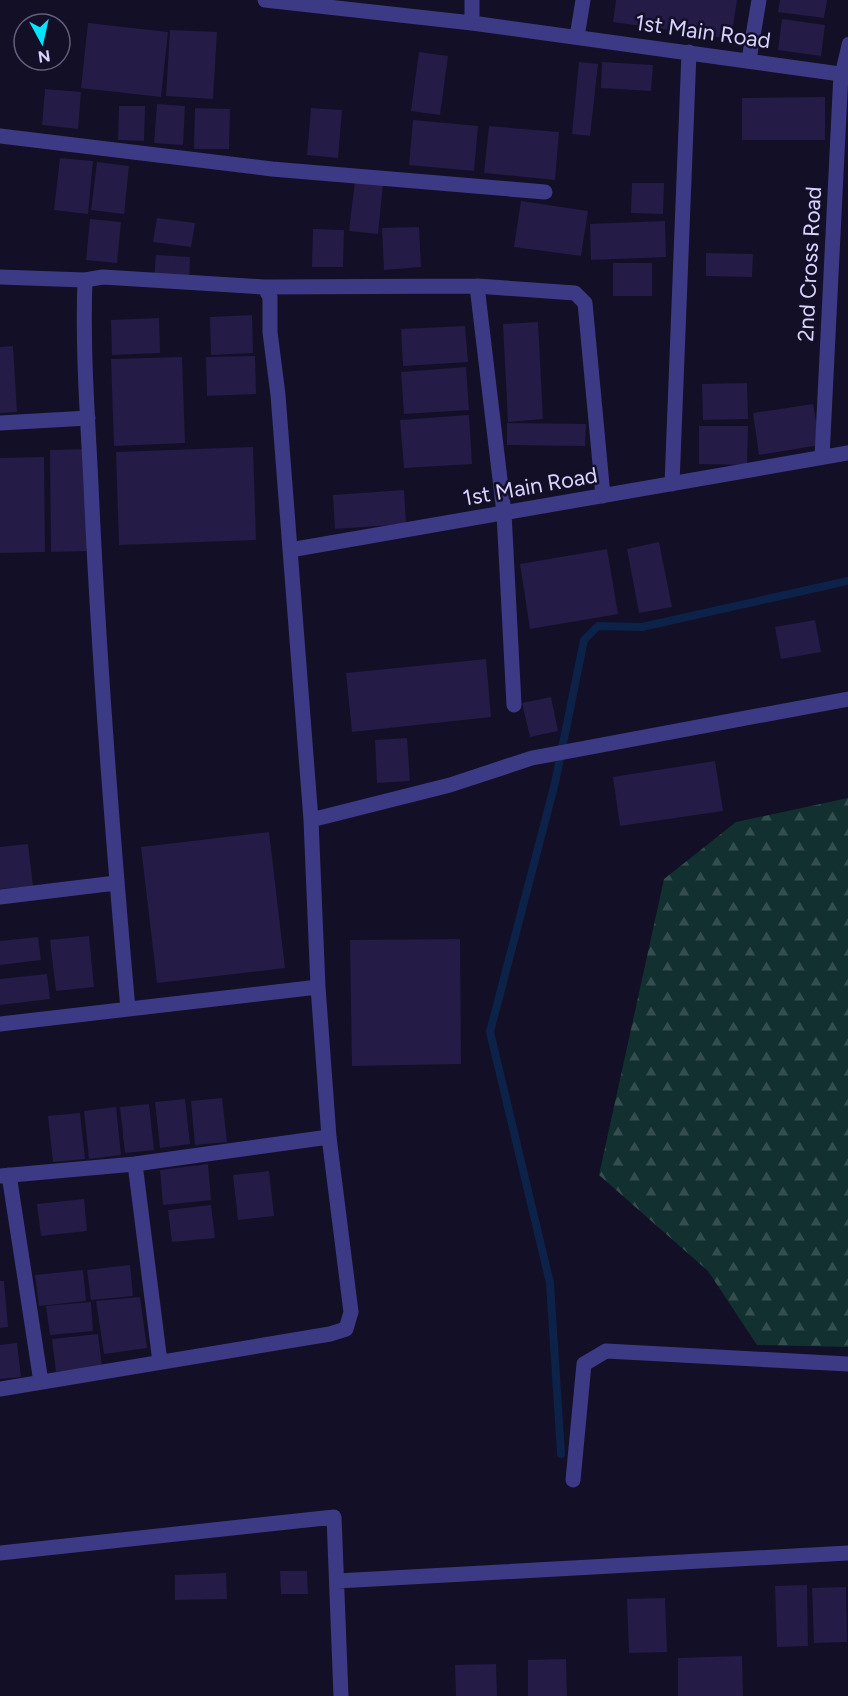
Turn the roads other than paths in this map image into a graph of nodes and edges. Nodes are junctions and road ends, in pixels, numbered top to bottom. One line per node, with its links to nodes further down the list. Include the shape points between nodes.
1 (265, 0): 5 (street, 1st Main Road)
2 (472, 0): 6 (street)
3 (583, 0): 7 (street)
4 (759, 0): 10 (street)
5 (293, 1): 6 (street, 1st Main Road)
6 (472, 23): 7 (street, 1st Main Road)
7 (577, 37): 9 (street, 1st Main Road)
8 (848, 43): 11 (lane)
9 (689, 51): 10 (street, 1st Main Road); 22 (street)
10 (749, 60): 11 (street, 1st Main Road)
11 (844, 74): 21 (street, 2nd Cross Road)
12 (0, 136): 13 (street, via 272,169)
13 (545, 192)
14 (0, 278): 15 (street)
15 (85, 280): 17 (street, via 103,277); 18 (street)
16 (477, 286): 17 (street); 23 (street, via 575,293 585,303); 24 (street)
17 (264, 287): 25 (street, via 270,297)
18 (88, 418): 19 (street); 29 (street)
19 (0, 423)
20 (848, 453): 21 (street, 1st Main Road)
21 (822, 457): 22 (street, 1st Main Road)
22 (672, 484): 23 (street, 1st Main Road)
23 (603, 496): 24 (street, 1st Main Road)
24 (504, 513): 25 (street, 1st Main Road); 27 (street)
25 (290, 550): 28 (street)
26 (848, 699): 28 (street, via 532,758)
27 (514, 705)
28 (311, 820): 31 (street)
29 (116, 883): 30 (street); 32 (street)
30 (0, 897)
31 (318, 987): 32 (street); 34 (street)
32 (128, 1009): 33 (street)
33 (0, 1024)
34 (329, 1137): 35 (street); 37 (street, via 351,1312 346,1329)
35 (135, 1164): 36 (street); 37 (street)
36 (4, 1175): 39 (street)
37 (160, 1362): 39 (street)
38 (848, 1364): 41 (street, via 606,1351 584,1364)
39 (41, 1382): 40 (street)
40 (0, 1389)
41 (573, 1480)
42 (0, 1553): 44 (street, via 334,1517)
43 (848, 1553): 44 (street)
44 (337, 1581): 45 (street)
45 (341, 1696)

